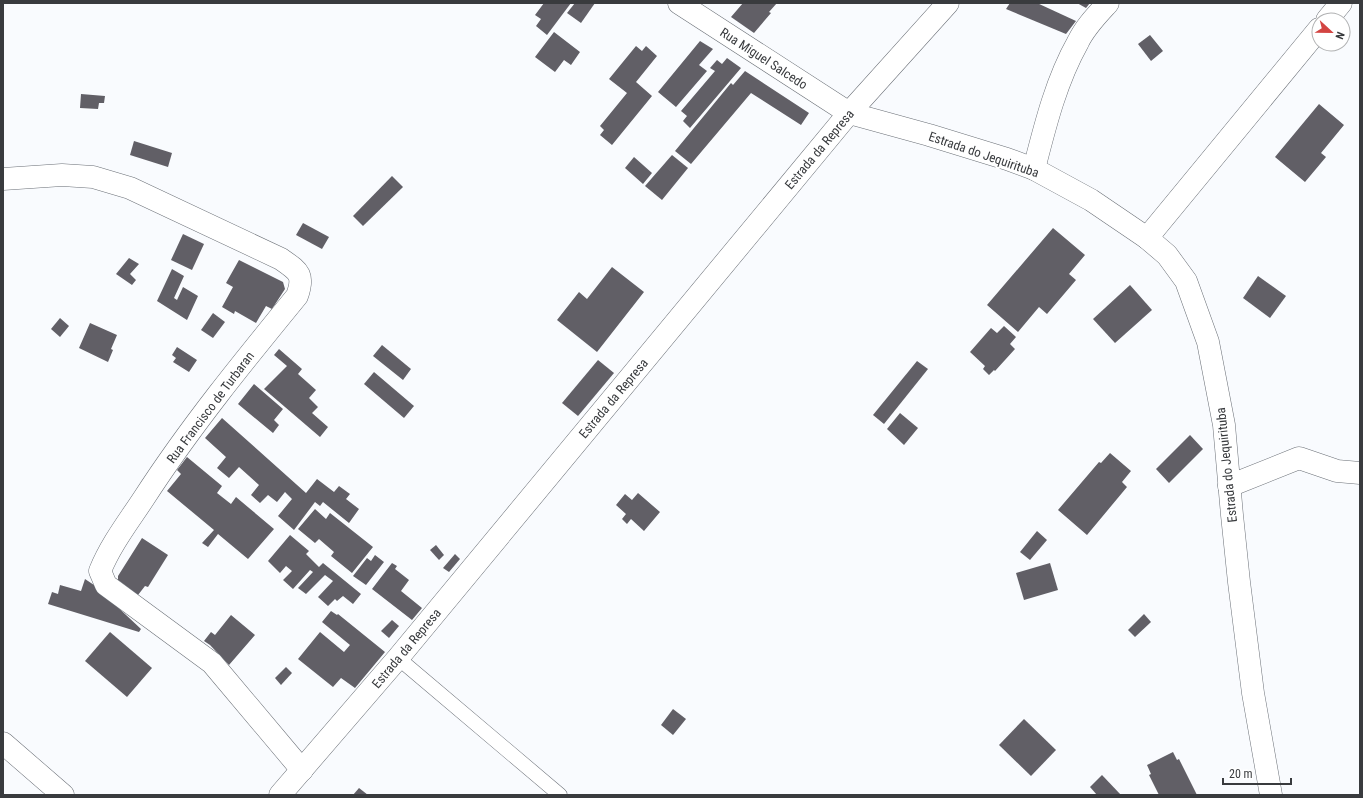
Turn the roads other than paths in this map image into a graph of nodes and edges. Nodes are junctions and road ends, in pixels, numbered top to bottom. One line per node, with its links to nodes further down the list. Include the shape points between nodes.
1 (679, 3): 7 (street, Rua Miguel Salcedo)
2 (948, 3): 7 (street, Estrada da Represa)
3 (1108, 3): 8 (street, via 1078,41 1061,79)
4 (1341, 3): 5 (street)
5 (1334, 12)
6 (1311, 39): 10 (street)
7 (849, 113): 8 (street, Estrada do Jequirituba, via 929,135); 13 (street, Estrada da Represa)
8 (1034, 169): 10 (street, Estrada do Jequirituba, via 1091,200)
9 (3, 179): 15 (street, Rua Francisco de Turbaran, via 62,175 93,177 130,188 281,258 297,271 301,284 297,296 192,427 113,545 100,571 106,585 212,663)
10 (1147, 238): 12 (street, Estrada do Jequirituba, via 1167,255 1186,281 1208,342 1224,425)
11 (1360, 473): 12 (street, via 1337,471 1299,458)
12 (1229, 486): 19 (street, Estrada do Jequirituba, via 1253,693)
13 (398, 658): 15 (street, Estrada da Represa); 18 (lane)
14 (3, 743): 16 (street)
15 (302, 770): 17 (street, Estrada da Represa)
16 (63, 795)
17 (280, 795)
18 (560, 795)
19 (1270, 795)

